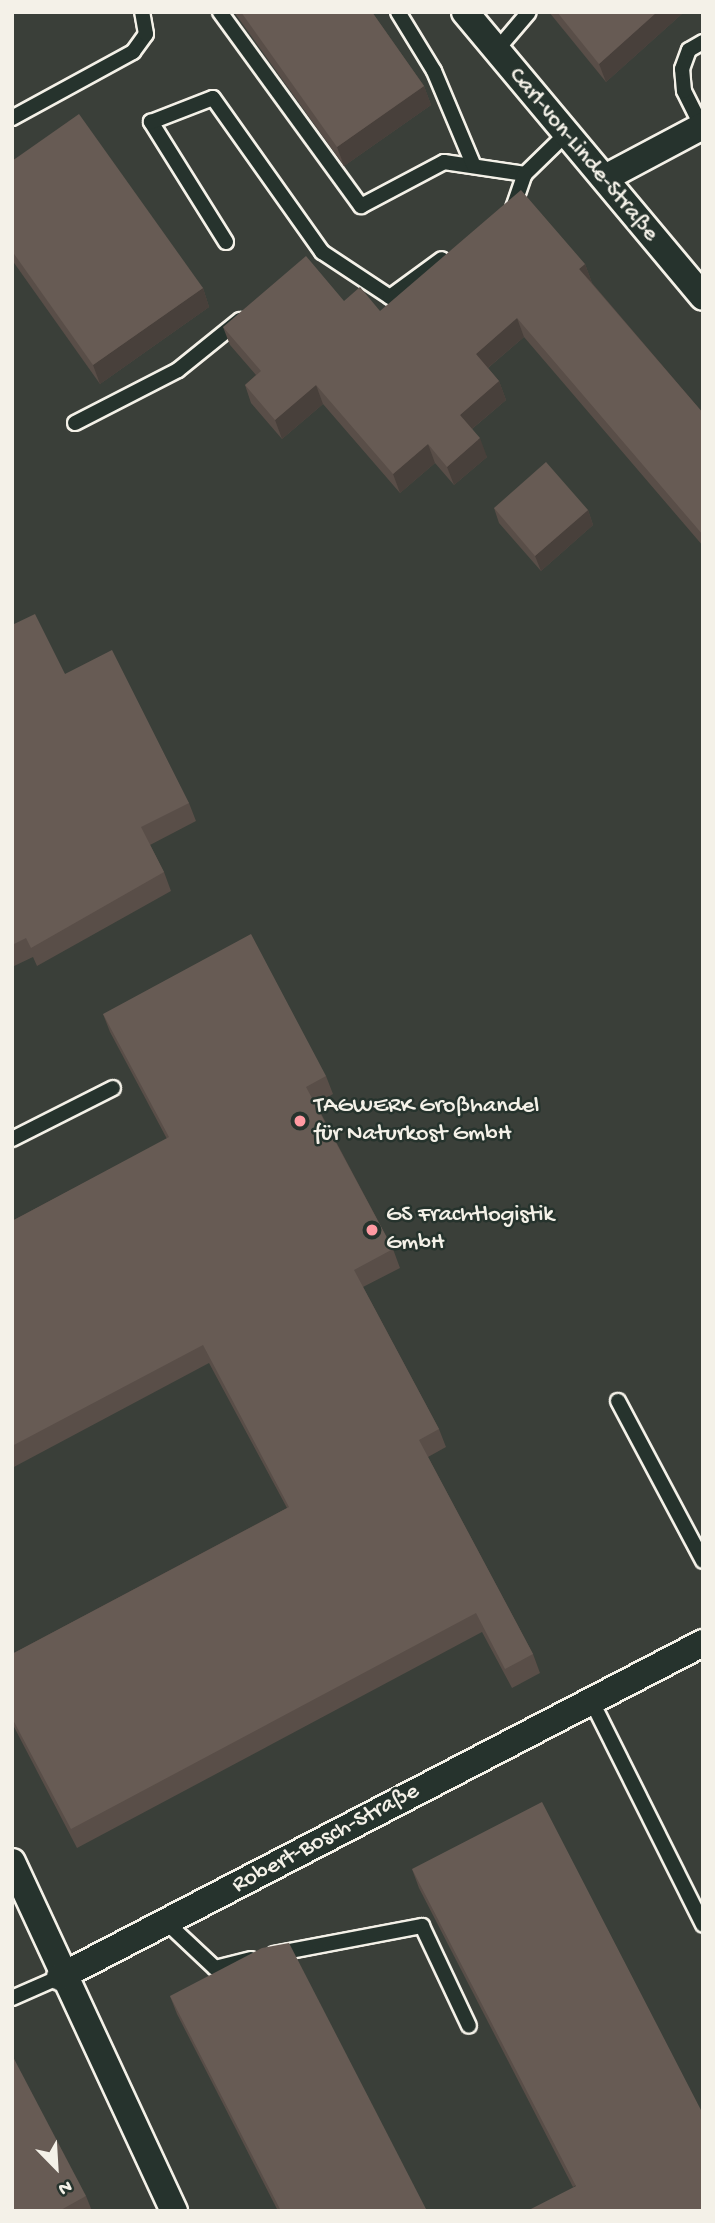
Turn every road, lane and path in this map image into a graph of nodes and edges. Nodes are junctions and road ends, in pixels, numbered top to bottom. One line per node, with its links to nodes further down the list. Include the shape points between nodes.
1 (142, 12): 8 (lane, via 146,34 133,52)
2 (220, 12): 11 (lane, via 361,206 444,162)
3 (398, 12): 11 (lane, via 434,71)
4 (465, 12): 7 (street, Carl-von-Linde-Straße)
5 (529, 12): 7 (lane)
6 (703, 43): 9 (lane, via 689,50 682,69 684,91)
7 (495, 52): 10 (street, Carl-von-Linde-Straße)
8 (12, 118)
9 (703, 127): 13 (street)
10 (566, 134): 12 (lane); 13 (street, Carl-von-Linde-Straße)
11 (474, 166): 12 (lane)
12 (526, 174): 14 (lane, via 515,206)
13 (605, 178): 17 (street, Carl-von-Linde-Straße)
14 (494, 221)
15 (226, 242): 16 (lane, via 151,122 213,98 317,256 390,297)
16 (453, 251)
17 (703, 297)
18 (250, 312): 19 (lane, via 178,369)
19 (75, 423)
20 (113, 1088): 21 (lane)
21 (12, 1139)
22 (618, 1401): 23 (lane)
23 (703, 1561)
24 (703, 1643): 25 (street, Robert-Bosch-Straße)
25 (591, 1700): 27 (street, Robert-Bosch-Straße); 28 (lane)
26 (12, 1862): 29 (street)
27 (166, 1922): 29 (street, Robert-Bosch-Straße); 31 (lane, via 215,1968 422,1926)
28 (703, 1925)
29 (60, 1977): 30 (lane); 32 (street)
30 (12, 1998)
31 (468, 2026)
32 (174, 2211)

